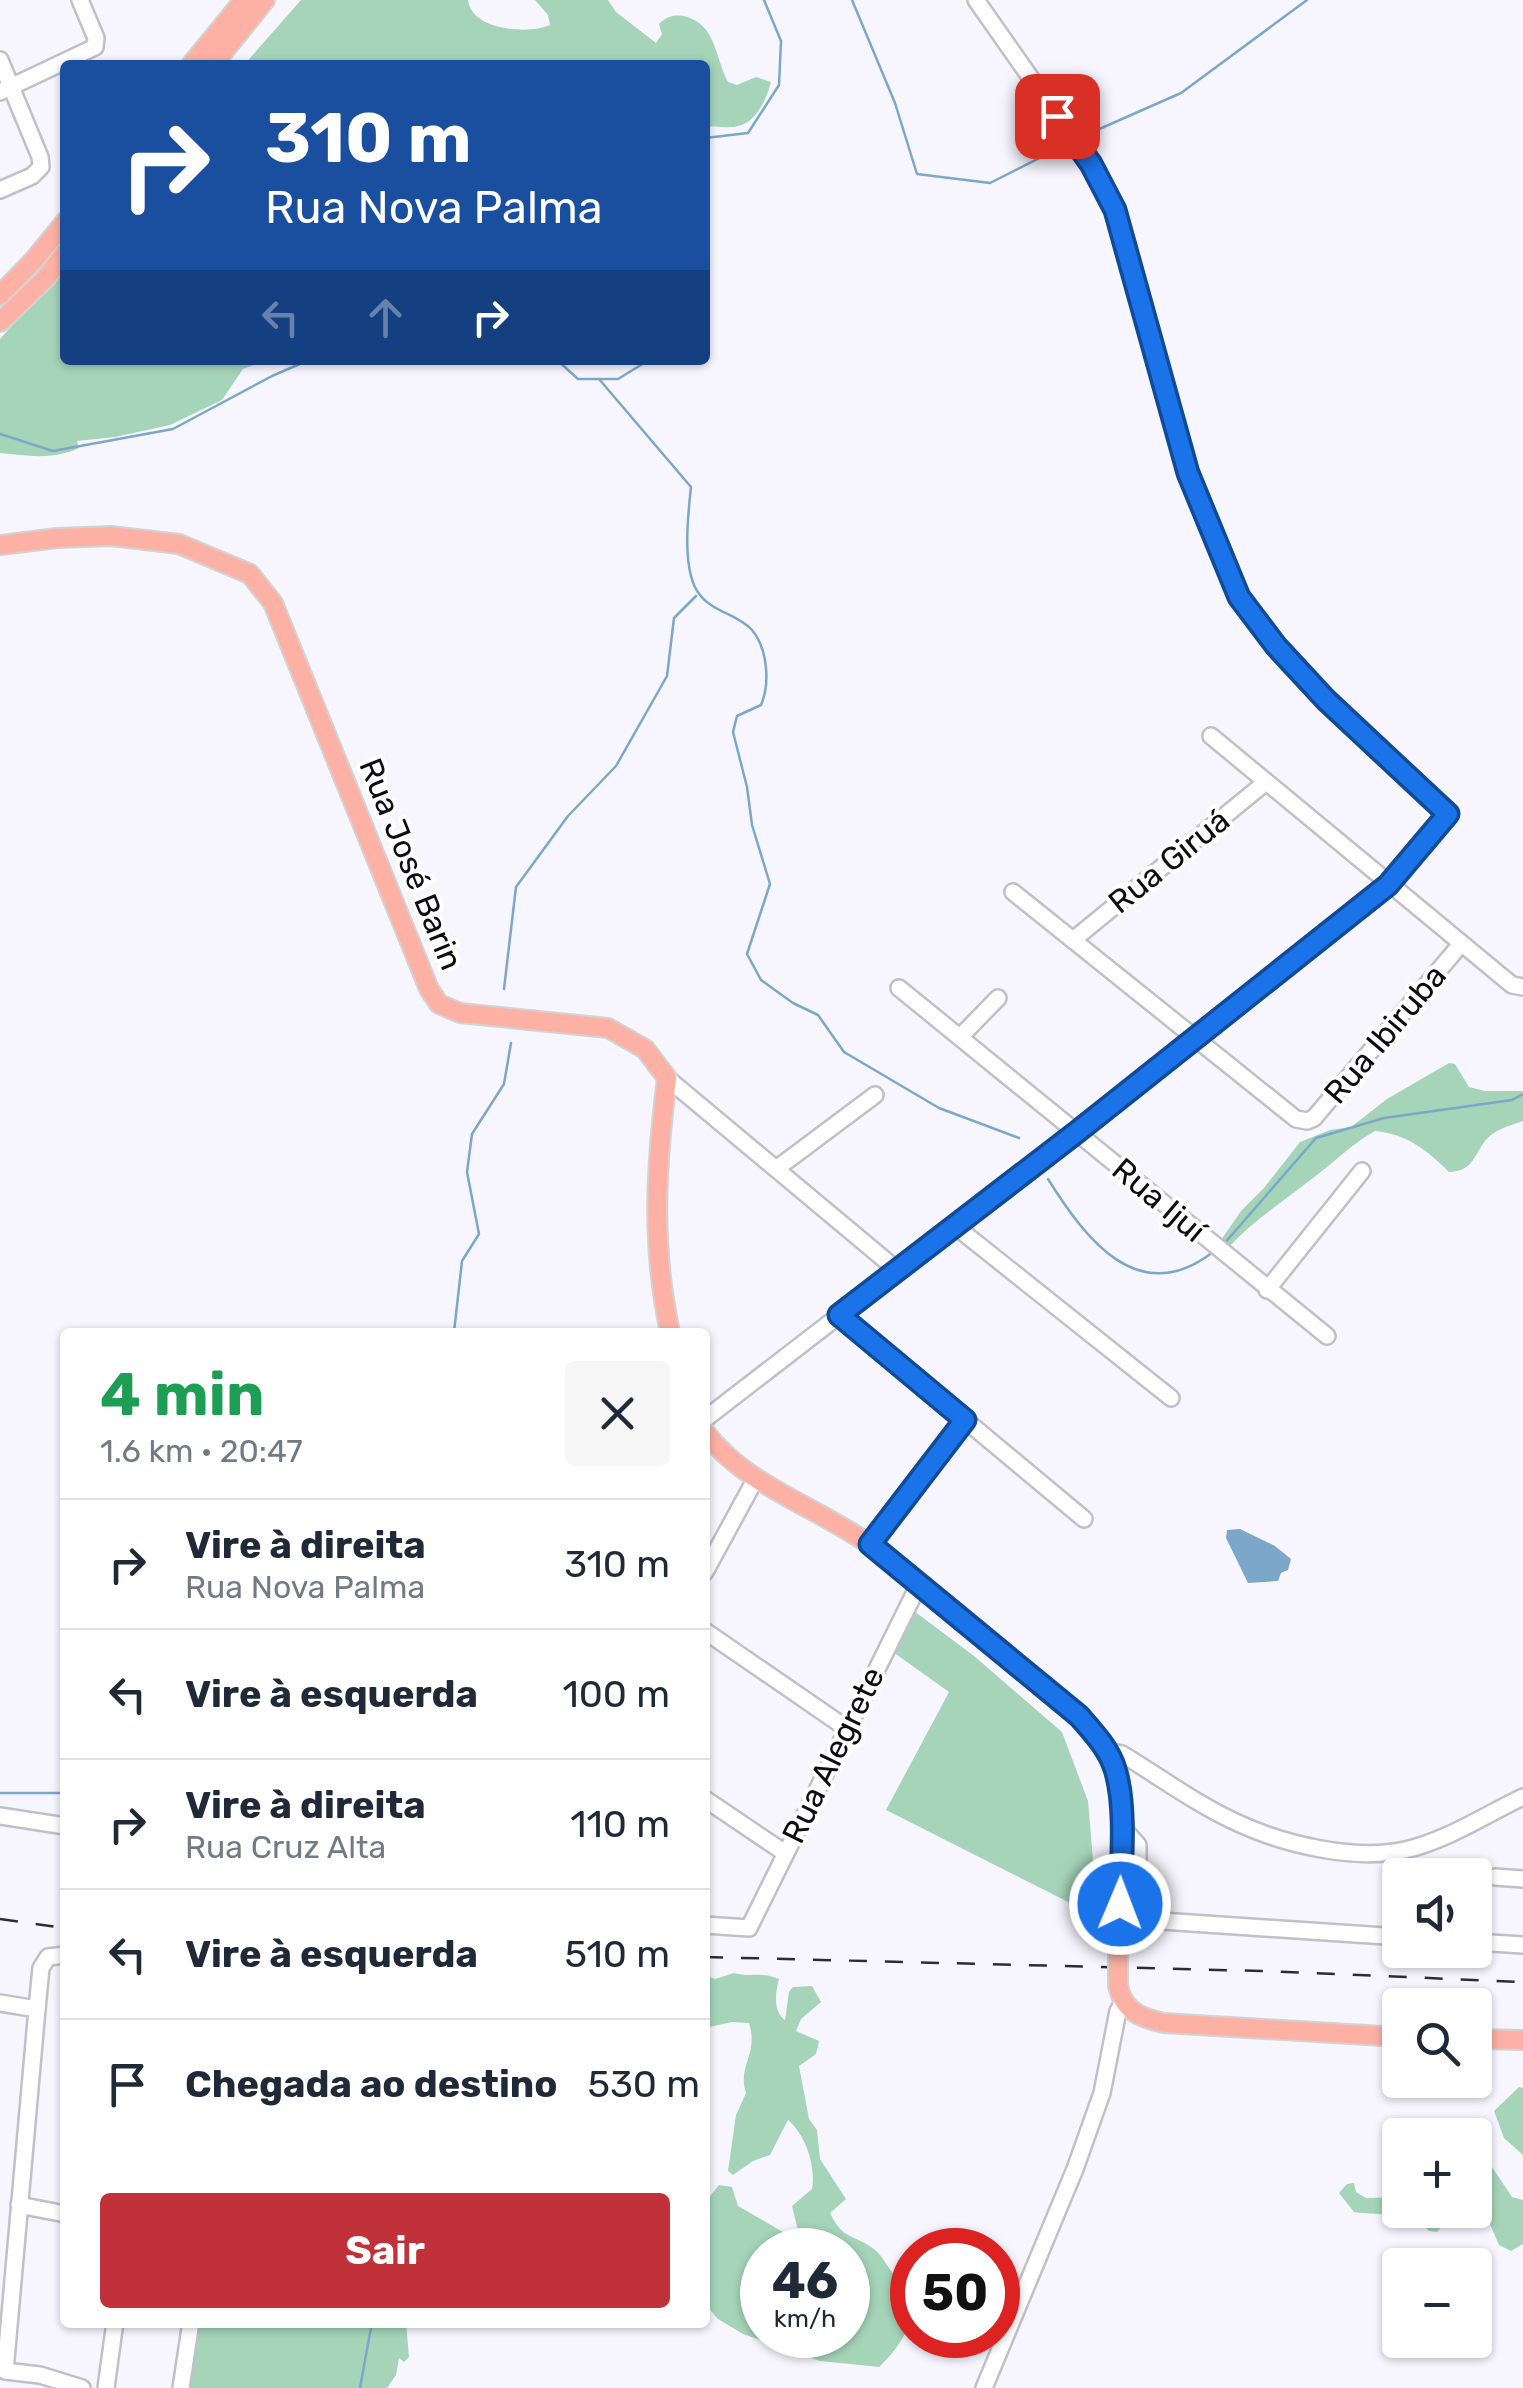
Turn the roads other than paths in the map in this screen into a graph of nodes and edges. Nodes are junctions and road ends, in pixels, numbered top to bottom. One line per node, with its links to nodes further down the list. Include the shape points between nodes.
1 (80, 0): 6 (street, via 95,47)
2 (244, 0): 7 (main road)
3 (265, 0): 8 (main road)
4 (976, 0): 19 (street, via 1091,164 1115,210 1188,473 1239,597 1326,700 1448,814)
5 (0, 60): 10 (street)
6 (67, 60)
7 (195, 60)
8 (217, 60)
9 (60, 64): 10 (street)
10 (6, 89): 11 (street, via 41,167)
11 (0, 190)
12 (60, 228): 14 (main road)
13 (60, 259): 15 (main road)
14 (0, 295)
15 (0, 322)
16 (0, 545): 28 (main road, Rua José Barin, via 112,536 179,544 250,574 273,603 438,1004 460,1013 608,1028 645,1049)
17 (1211, 736): 18 (street)
18 (1266, 782): 19 (street); 21 (street, Rua Giruá)
19 (1388, 885): 22 (street); 27 (street)
20 (1013, 892): 21 (street)
21 (1072, 940): 27 (street)
22 (1460, 944): 24 (street); 27 (street, Rua Ibiruba, via 1314,1118 1296,1119)
23 (899, 988): 26 (street, Rua Ijuí)
24 (1523, 988)
25 (998, 998): 26 (street)
26 (960, 1036): 30 (street, Rua Ijuí)
27 (1196, 1038): 30 (street)
28 (668, 1078): 31 (street); 37 (main road, via 654,1208)
29 (875, 1095): 31 (street)
30 (1077, 1132): 33 (street); 35 (street, Rua Ijuí)
31 (776, 1169): 34 (street)
32 (1362, 1171): 35 (street)
33 (955, 1226): 34 (street); 39 (street)
34 (897, 1270): 36 (street)
35 (1267, 1290): 38 (street, Rua Ijuí)
36 (839, 1315): 40 (street); 41 (street)
37 (669, 1328)
38 (1327, 1336)
39 (1171, 1398)
40 (710, 1415)
41 (965, 1420): 44 (street); 45 (street)
42 (710, 1439): 43 (main road)
43 (756, 1478): 45 (main road); 46 (street)
44 (1084, 1519)
45 (870, 1544): 47 (main road)
46 (710, 1563)
47 (919, 1584): 49 (street, Rua Alegrete); 50 (main road, via 1079,1716)
48 (710, 1634): 49 (street)
49 (846, 1728): 56 (street, Rua Alegrete)
50 (1106, 1751): 51 (street, via 1122,1754 1237,1823 1357,1852 1405,1850); 55 (main road, via 1116,1770)
51 (1523, 1797)
52 (710, 1802): 56 (street)
53 (0, 1816): 54 (street)
54 (60, 1825)
55 (1121, 1826): 60 (street, via 1138,1844 1136,1904 1147,1920); 64 (main road, bridge)
56 (785, 1854): 59 (street, Rua Alegrete, via 749,1928)
57 (1495, 1877): 58 (street)
58 (1523, 1878)
59 (710, 1925)
60 (1382, 1936)
61 (1492, 1943): 62 (street)
62 (1523, 1945)
63 (60, 1956): 66 (street, via 48,1957 41,1968)
64 (1120, 1994): 67 (main road, via 1142,2017 1164,2023); 77 (street, via 1102,2093 1081,2154)
65 (0, 2003): 66 (street)
66 (37, 2009): 70 (street)
67 (1382, 2036)
68 (1492, 2039): 69 (main road)
69 (1523, 2040)
70 (19, 2205): 71 (street); 74 (street, via 4,2370)
71 (60, 2213)
72 (114, 2328): 75 (street)
73 (189, 2328): 76 (street)
74 (82, 2388)
75 (106, 2388)
76 (182, 2388)
77 (984, 2388)

